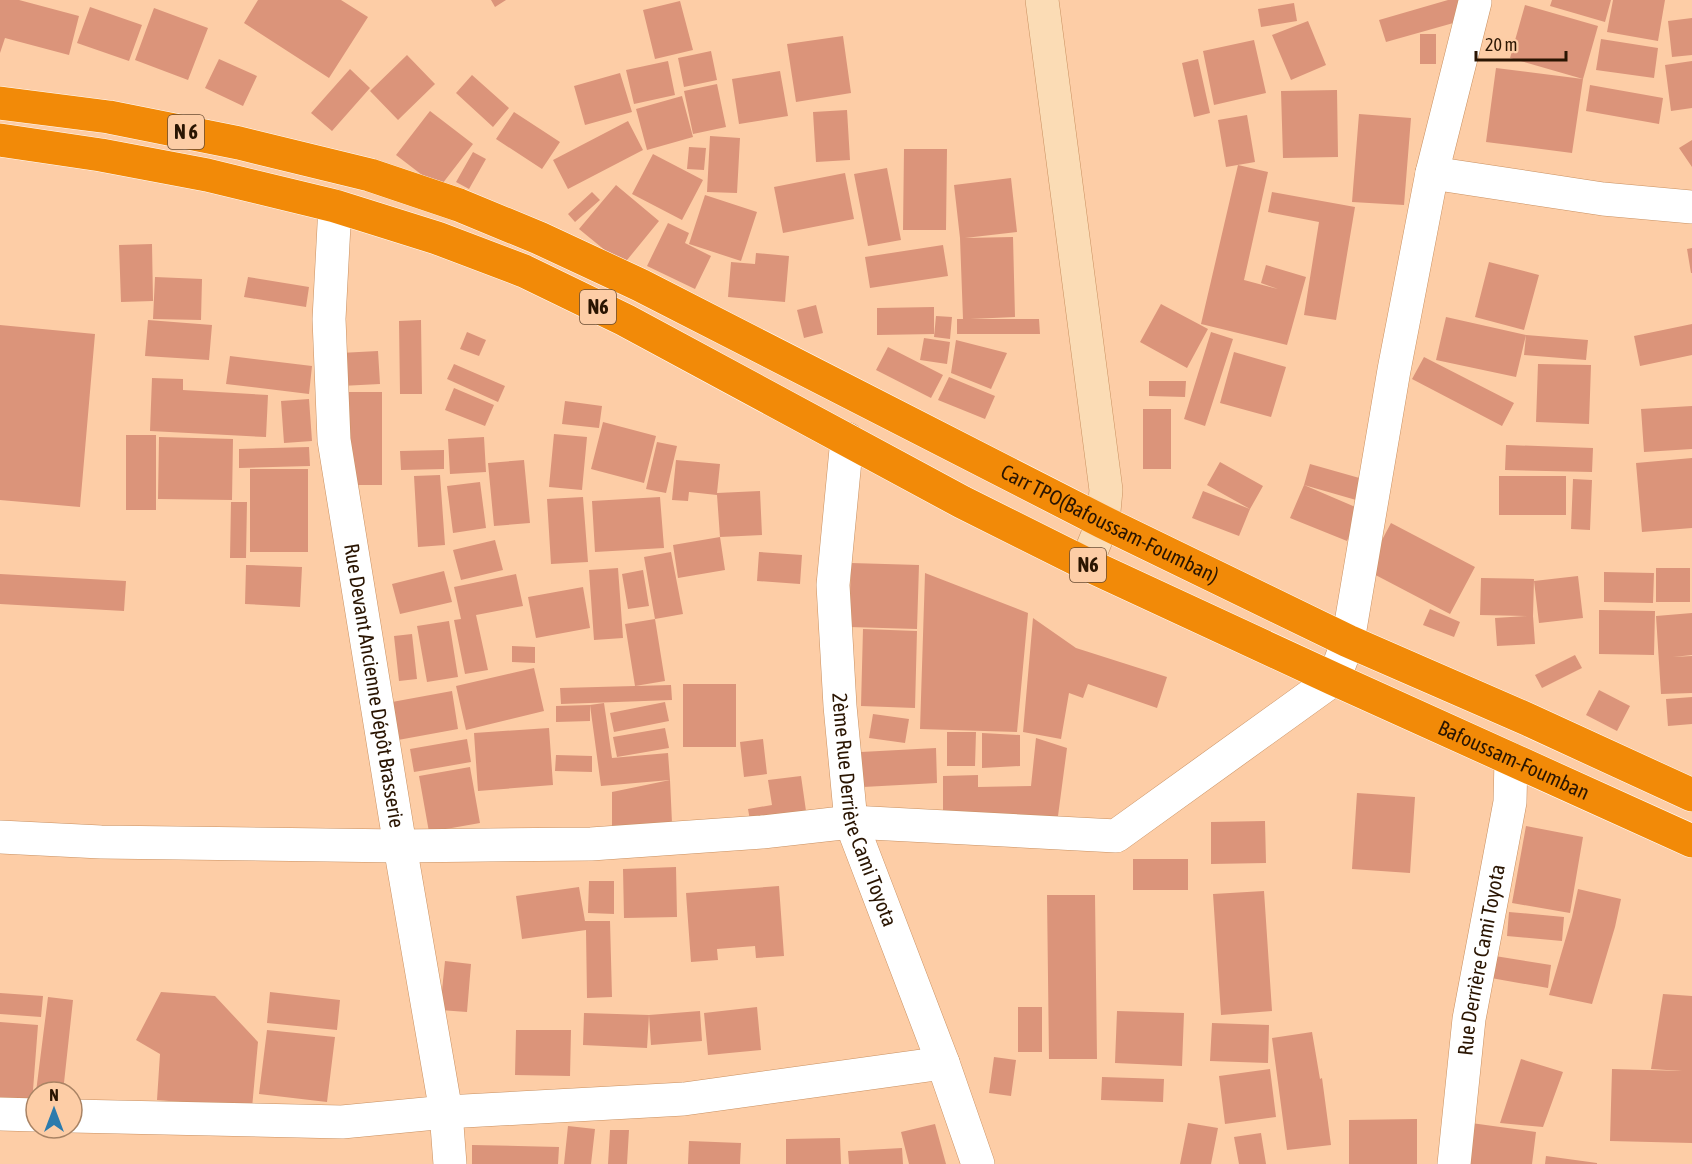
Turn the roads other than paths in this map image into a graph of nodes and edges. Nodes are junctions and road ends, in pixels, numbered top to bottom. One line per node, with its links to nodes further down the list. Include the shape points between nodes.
1 (1042, 0): 12 (street, via 1104,465)
2 (1475, 2): 7 (street)
3 (0, 103): 4 (highway, N 6)
4 (109, 117): 6 (highway); 8 (highway, N 6)
5 (0, 140): 6 (highway, N 6)
6 (101, 155): 9 (highway, N 6, via 207,175)
7 (1432, 173): 10 (street, via 1603,199); 14 (street)
8 (370, 175): 12 (highway, Carr TPO(Bafoussam-Foumban) / N6, via 459,205 661,295)
9 (335, 206): 11 (highway, N6, via 524,271 635,325); 21 (street, Rue Devant Ancienne Dépôt Brasserie, via 329,319 334,440)
10 (1692, 207)
11 (847, 440): 13 (highway, Carr TPO(Bafoussam-Foumban) / N6); 18 (street, 2ème Rue Derrière Cami Toyota, via 833,585)
12 (1103, 522): 13 (street); 14 (highway, Carr TPO(Bafoussam-Foumban) / N6)
13 (1086, 564): 15 (highway, Carr TPO(Bafoussam-Foumban) / N6)
14 (1348, 641): 15 (street); 17 (highway, Bafoussam-Foumban / N6)
15 (1334, 679): 16 (highway, Bafoussam-Foumban / N6); 18 (street, via 1116,836)
16 (1511, 759): 20 (highway, Bafoussam-Foumban / N6); 29 (street, Rue Derrière Cami Toyota, via 1510,802 1469,1019)
17 (1692, 795)
18 (851, 822): 21 (street, via 591,844); 22 (street, 2ème Rue Derrière Cami Toyota)
19 (0, 837): 21 (street)
20 (1692, 841)
21 (400, 846): 23 (street, Rue Devant Ancienne Dépôt Brasserie)
22 (943, 1064): 23 (street, via 684,1100); 28 (street, 2ème Rue Derrière Cami Toyota)
23 (446, 1112): 26 (street, via 342,1122); 27 (street, Rue Devant Ancienne Dépôt Brasserie)
24 (0, 1114): 25 (street)
25 (24, 1115)
26 (84, 1116)
27 (450, 1164)
28 (978, 1164)
29 (1454, 1164)

